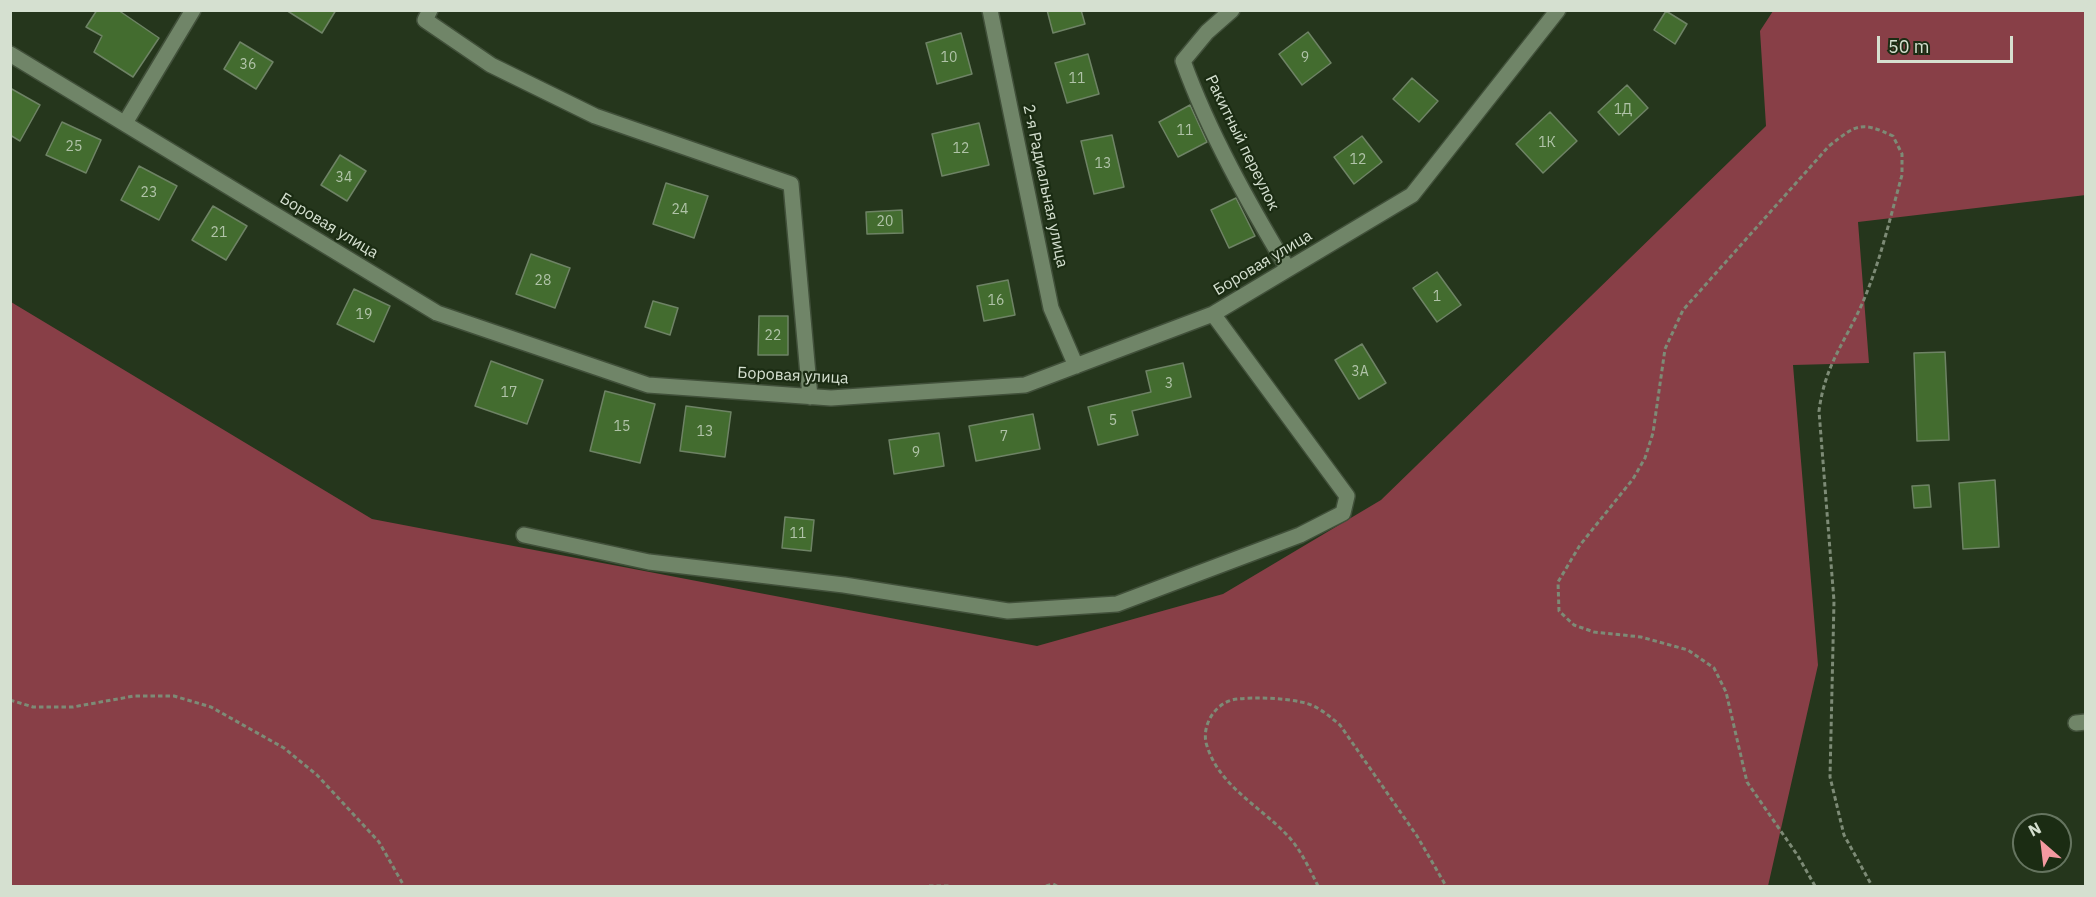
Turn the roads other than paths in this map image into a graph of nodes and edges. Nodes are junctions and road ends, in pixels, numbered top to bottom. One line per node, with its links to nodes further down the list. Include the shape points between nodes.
1 (193, 10): 7 (street)
2 (430, 10): 11 (street, via 425,20 491,65 595,116 791,184)
3 (990, 10): 10 (street, 2-я Радиальная улица, via 1052,308)
4 (1232, 10): 8 (street, Ракитный переулок, via 1183,61 1196,96)
5 (1558, 10): 8 (street, Боровая улица, via 1412,195)
6 (10, 54): 7 (street, Боровая улица)
7 (125, 123): 11 (street, Боровая улица, via 437,313 648,385)
8 (1288, 269): 9 (street, Боровая улица)
9 (1213, 314): 10 (street, Боровая улица); 12 (street, via 1347,496 1343,513 1300,536 1117,604 1008,611 844,585 649,562)
10 (1076, 366): 11 (street, Боровая улица, via 1025,385)
11 (810, 397)
12 (524, 535)

